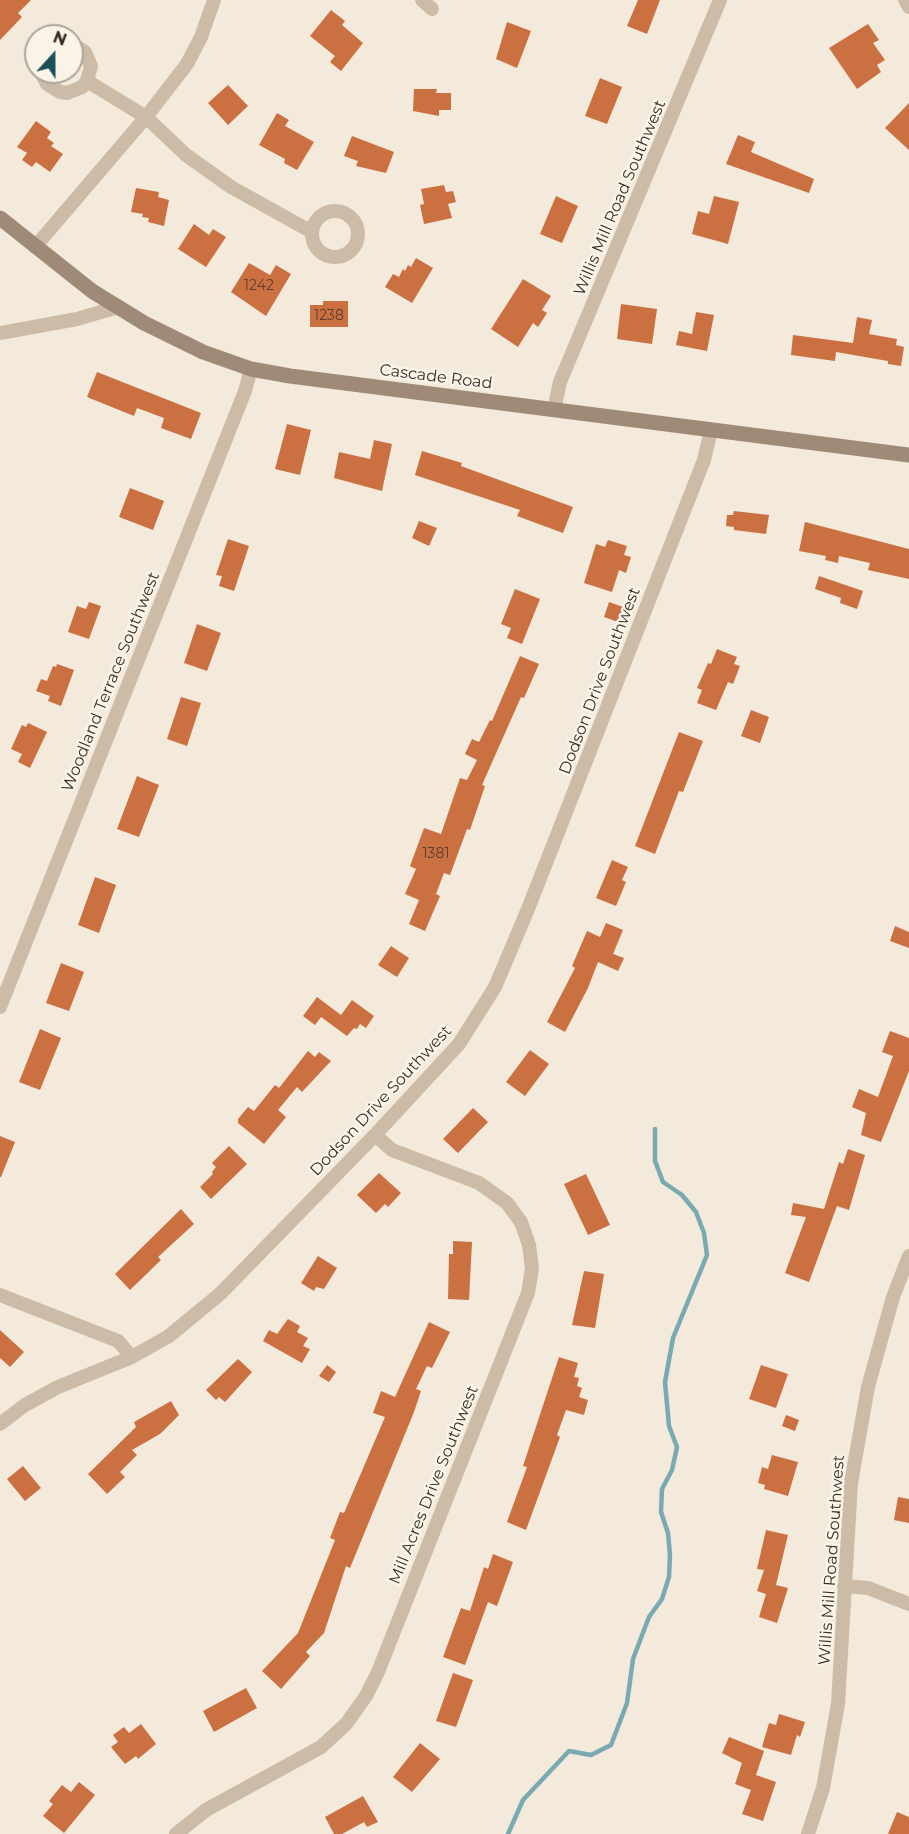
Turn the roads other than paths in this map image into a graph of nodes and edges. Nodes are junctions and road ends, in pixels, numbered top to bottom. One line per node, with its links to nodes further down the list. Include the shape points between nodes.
1 (214, 0): 10 (street, via 188,64)
2 (720, 0): 17 (street, Willis Mill Road Southwest, via 560,382)
3 (905, 0): 4 (street)
4 (909, 7)
5 (84, 51): 6 (street, via 90,66)
6 (87, 81): 9 (street); 10 (street)
7 (47, 84): 8 (street, via 60,92 75,91)
8 (83, 84)
9 (84, 84)
10 (146, 117): 12 (street, via 186,155 231,187); 13 (street)
11 (0, 218): 13 (main road, Cascade Road)
12 (312, 232)
13 (35, 247): 14 (main road, Cascade Road)
14 (118, 307): 15 (street); 16 (main road, Cascade Road, via 203,352)
15 (0, 333)
16 (251, 369): 17 (main road, Cascade Road); 20 (street, Woodland Terrace Southwest)
17 (554, 410): 18 (main road, Cascade Road)
18 (711, 430): 19 (main road, Cascade Road); 21 (street, Dodson Drive Southwest, via 704,460 495,987 459,1044)
19 (909, 455)
20 (0, 1007)
21 (375, 1135): 24 (street, Dodson Drive Southwest, via 220,1294 169,1336); 28 (street, Mill Acres Drive Southwest, via 392,1150 479,1183 507,1203 521,1222 530,1245 528,1293 366,1696 346,1724 321,1747 206,1810)
22 (909, 1256): 26 (street, Willis Mill Road Southwest, via 893,1297 868,1387 851,1484)
23 (0, 1295): 24 (street, via 118,1341)
24 (132, 1358): 25 (street, Dodson Drive Southwest, via 58,1388)
25 (0, 1424)
26 (844, 1586): 27 (street, via 868,1588); 29 (street, Willis Mill Road Southwest, via 838,1704 823,1788)
27 (909, 1604)
28 (176, 1834)
29 (808, 1834)

